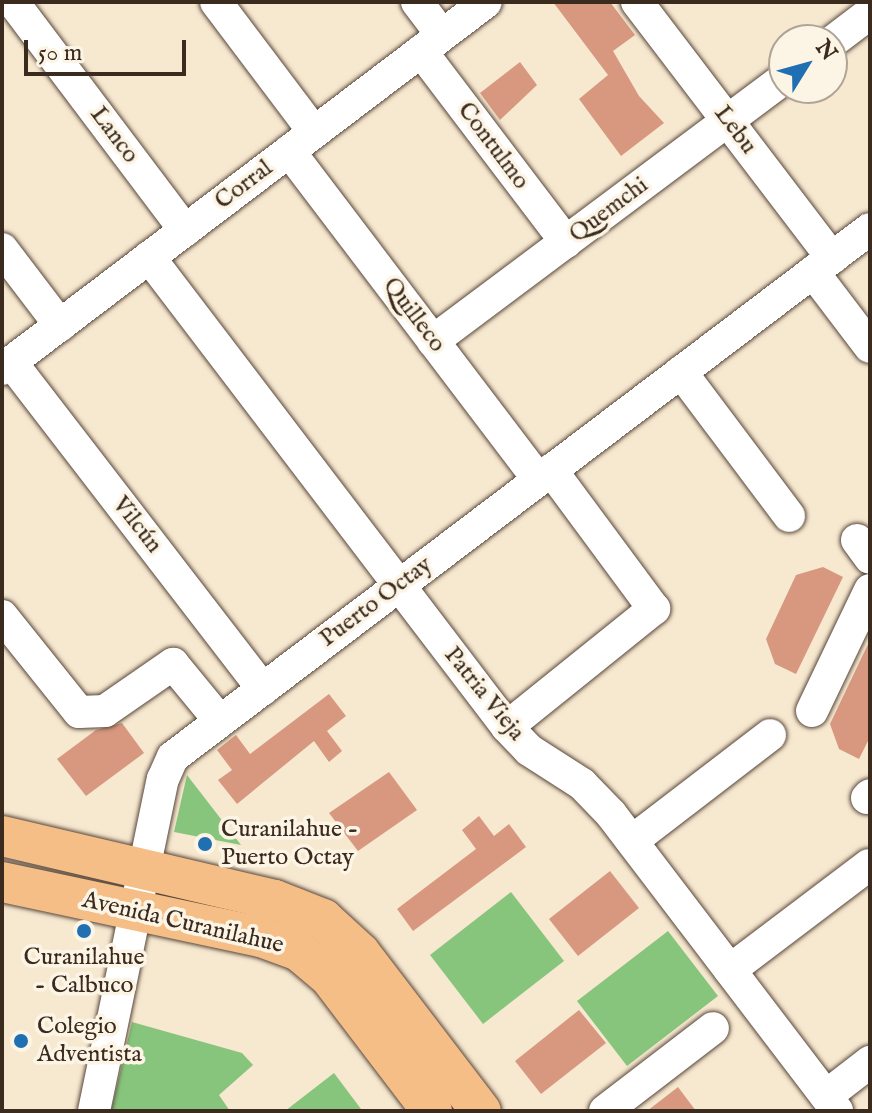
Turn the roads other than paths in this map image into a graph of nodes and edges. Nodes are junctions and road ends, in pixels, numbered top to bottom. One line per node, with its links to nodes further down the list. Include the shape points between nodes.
1 (13, 2): 13 (street, Lanco)
2 (216, 2): 11 (street, Quilleco)
3 (417, 2): 8 (street, Contulmo)
4 (486, 2): 8 (street, Corral)
5 (637, 2): 10 (street, Lebu)
6 (870, 13): 7 (street)
7 (848, 30)
8 (431, 43): 11 (street, Corral); 14 (street, Contulmo)
9 (768, 90): 10 (street, Quemchi)
10 (727, 120): 14 (street, Quemchi); 17 (street, Lebu)
11 (302, 142): 13 (street, Corral); 19 (street, Quilleco)
12 (870, 229): 17 (street, Puerto Octay)
13 (185, 230): 16 (street, Corral)
14 (566, 242): 19 (street, Quemchi)
15 (2, 249): 18 (street)
16 (149, 257): 18 (street, Corral); 25 (street, Patria Vieja)
17 (822, 265): 20 (street, Lebu); 22 (street, Puerto Octay)
18 (60, 325): 21 (street, Corral)
19 (433, 341): 23 (street, Quilleco)
20 (870, 347)
21 (6, 366): 28 (street, Vilcún)
22 (681, 372): 23 (street, Puerto Octay); 24 (street)
23 (545, 475): 25 (street, Puerto Octay); 31 (street, Quilleco, via 654,609)
24 (789, 516)
25 (399, 585): 28 (street, Puerto Octay); 31 (street, Patria Vieja)
26 (870, 590): 29 (street)
27 (2, 616): 30 (street, via 79,712 105,711 173,664)
28 (263, 689): 30 (street, Puerto Octay)
29 (812, 711)
30 (220, 721): 36 (street, Puerto Octay, via 168,764)
31 (507, 727): 34 (street, Patria Vieja, via 529,750 582,784)
32 (770, 735): 34 (street)
33 (2, 836): 36 (main road, Avenida Curanilahue)
34 (632, 841): 39 (street, Patria Vieja)
35 (869, 865): 39 (street)
36 (145, 869): 38 (street, Puerto Octay); 45 (main road, Avenida Curanilahue, via 275,900 323,919 360,953)
37 (2, 882): 38 (main road, Avenida Curanilahue)
38 (137, 911): 43 (street, Puerto Octay); 44 (main road, Avenida Curanilahue, via 274,940 310,958)
39 (730, 970): 42 (street, Patria Vieja)
40 (713, 1028): 46 (street)
41 (870, 1062): 42 (street)
42 (832, 1104)
43 (94, 1111)
44 (432, 1111)
45 (481, 1111)
46 (605, 1111)

